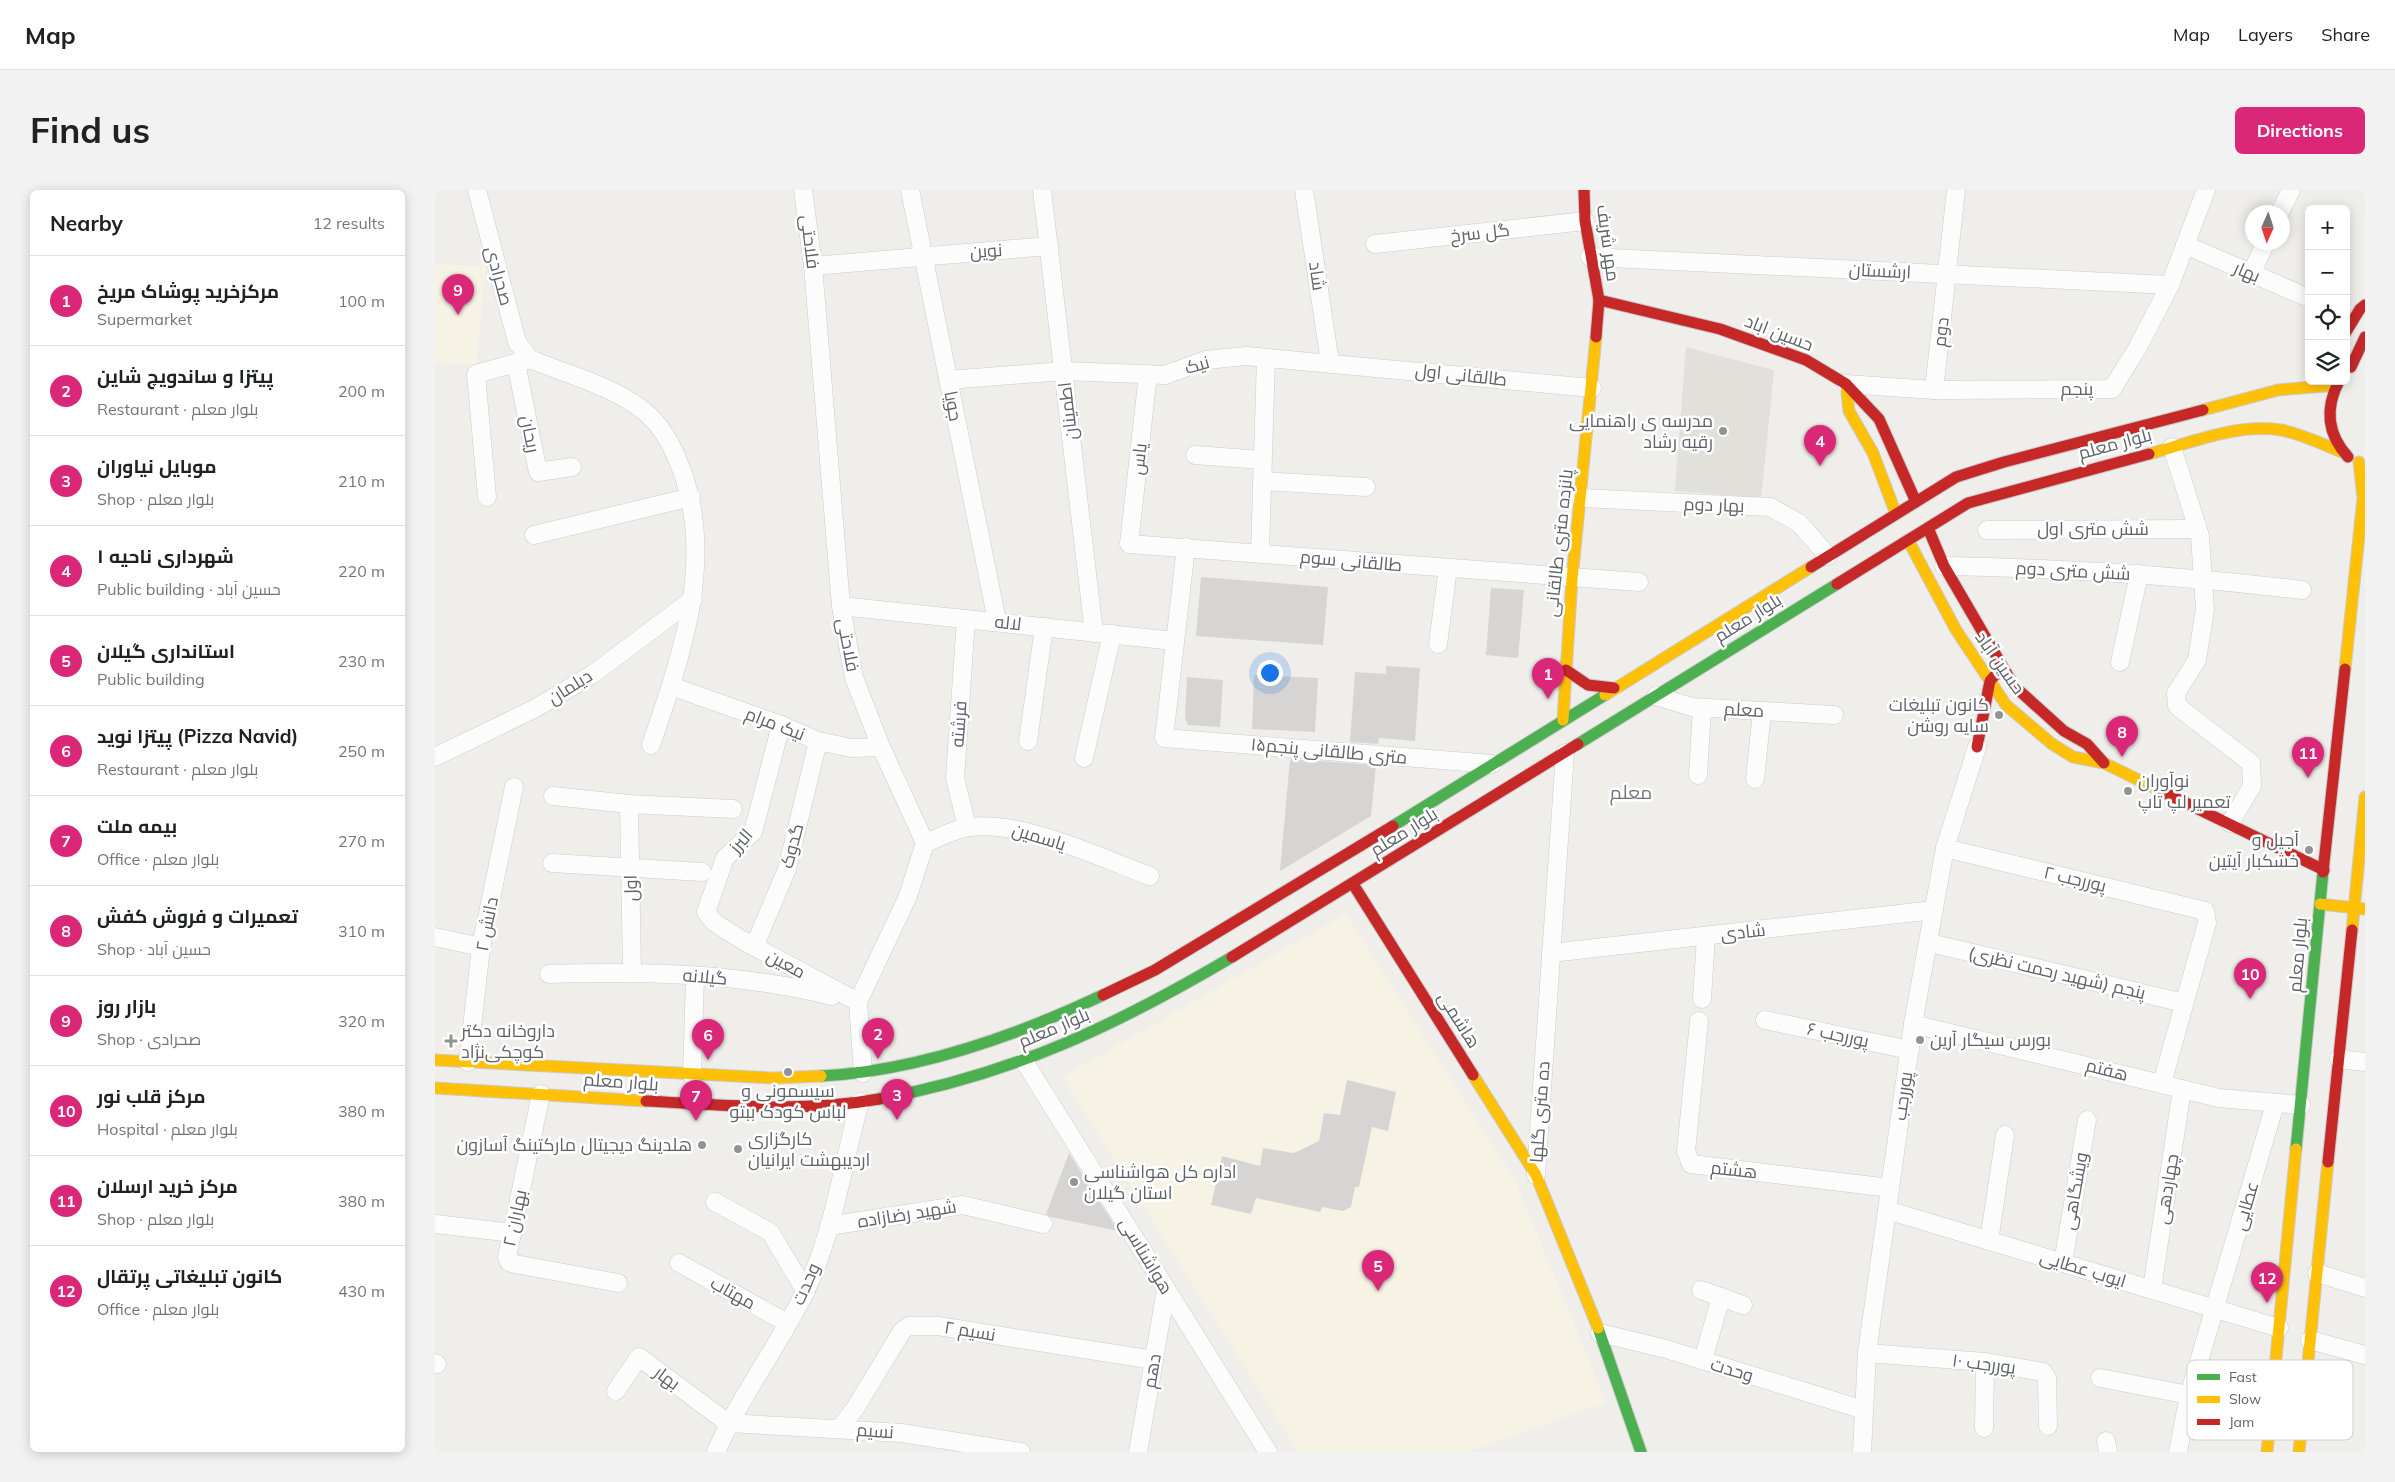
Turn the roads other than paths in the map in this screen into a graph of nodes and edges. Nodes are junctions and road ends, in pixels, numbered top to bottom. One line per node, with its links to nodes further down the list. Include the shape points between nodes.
1 (477, 190): 28 (street, صحرادی)
2 (803, 190): 18 (street, فلاحتی)
3 (910, 190): 16 (street, جویا)
4 (1042, 190): 14 (street, اطمینان)
5 (1304, 190): 30 (street, شاد)
6 (1584, 190): 11 (main road, مهر شریف)
7 (1956, 190): 19 (street, دوم)
8 (2206, 190): 13 (street, پنجم)
9 (2291, 190): 10 (street)
10 (2284, 205)
11 (1585, 221): 12 (street, گل سرخ); 17 (main road, مهر شریف)
12 (1375, 244)
13 (2185, 245): 20 (street, بهار); 21 (street, پنجم)
14 (1049, 246): 16 (street, نوین); 33 (street, اطمینان)
15 (2262, 250): 20 (street)
16 (923, 255): 18 (street, نوین); 36 (street, جویا)
17 (1589, 256): 19 (street, ارشستان); 23 (main road, مهر شریف)
18 (813, 266): 71 (street, فلاحتی)
19 (1948, 274): 21 (street, ارشستان); 41 (street, دوم)
20 (2251, 274): 22 (street, بهار)
21 (2170, 285): 41 (street, پنجم, via 2112,389)
22 (2305, 296)
23 (1599, 300): 37 (main road, حسین اباد, via 1720,329 1806,360); 40 (main road, پانزده متری طالقانی)
24 (2365, 305): 25 (main road)
25 (2350, 325)
26 (2365, 337): 31 (main road)
27 (1266, 358): 30 (street, نیک); 34 (street, نیک, via 1246,356 1206,360 1165,375); 46 (street)
28 (523, 361): 48 (street, ریحان, via 538,472); 51 (street, via 476,374); 52 (street, via 616,392 645,412 673,446)
29 (2365, 362): 32 (main road)
30 (1330, 363): 40 (street, طالقانی اول)
31 (2350, 367)
32 (2350, 369)
33 (1064, 371): 34 (street, نیک); 36 (street, نیک); 75 (street, اطمینان)
34 (1149, 374): 59 (street, یاس)
35 (2300, 375): 42 (main road)
36 (948, 380): 73 (street, جویا)
37 (1846, 384): 41 (street, پنجم); 54 (main road, حسین اباد, via 1879,419); 55 (main road, حسین آباد, via 1849,410 1873,453)
38 (2320, 385): 42 (main road, بلوار معلم)
39 (2336, 385): 44 (main road, via 2331,398 2330,430)
40 (1592, 388): 53 (main road, پانزده متری طالقانی)
41 (1934, 390)
42 (2278, 390): 54 (main road, بلوار معلم, via 1956,477)
43 (2172, 447): 44 (main road, بلوار معلم, via 2249,430 2271,429 2298,435); 54 (main road, بلوار معلم); 56 (street)
44 (2342, 452): 47 (main road, بلوار معلم)
45 (1195, 455): 46 (street)
46 (1263, 460): 49 (street)
47 (2362, 463): 114 (main road, بلوار معلم, via 2363,498)
48 (572, 467)
49 (1262, 481): 50 (street); 61 (street)
50 (1366, 487)
51 (487, 497)
52 (691, 497): 58 (street); 70 (street, via 697,544)
53 (1581, 498): 62 (street, بهار دوم, via 1769,507 1799,522); 66 (main road, پانزده متری طالقانی)
54 (1922, 515): 55 (main road, بلوار معلم); 55 (main road, بلوار معلم); 63 (main road, حسین آباد)
55 (1902, 527): 62 (main road, بلوار معلم); 81 (main road, حسین آباد, via 1956,630); 85 (main road, بلوار معلم)
56 (2198, 529): 57 (street, شش متری اول); 67 (street)
57 (1987, 530)
58 (534, 535)
59 (1129, 544): 60 (street, طالقانی سوم)
60 (1186, 547): 61 (street, طالقانی سوم); 76 (street)
61 (1260, 553): 64 (street, طالقانی سوم)
62 (1828, 556): 84 (main road, بلوار معلم)
63 (1943, 566): 65 (street, شش متری دوم); 79 (main road, حسین آباد)
64 (1448, 568): 66 (street, طالقانی سوم); 77 (street)
65 (2139, 574): 67 (street, شش متری دوم); 78 (street)
66 (1572, 578): 68 (street); 80 (main road, پانزده متری طالقانی)
67 (2202, 578): 69 (street, شش متری دوم); 108 (street, via 2205,609 2197,660 2177,693 2177,706 2251,763 2252,786)
68 (1639, 582)
69 (2302, 590)
70 (693, 599): 82 (street); 97 (street, دیلمان, via 593,674 534,709)
71 (841, 606): 72 (street, لاله); 96 (street, فلاحتی, via 854,678)
72 (966, 619): 73 (street, لاله); 109 (street, فرشته, via 955,778)
73 (997, 622): 74 (street, لاله)
74 (1044, 627): 75 (street, لاله); 93 (street)
75 (1103, 634): 76 (street, لاله); 98 (street)
76 (1174, 641): 100 (street, ۱۵متری طالقانی پنجم, via 1164,738)
77 (1438, 644)
78 (2120, 662)
79 (2002, 668): 81 (main road); 83 (main road, حسین آباد)
80 (1566, 670): 84 (main road, via 1591,688); 91 (main road, پانزده متری طالقانی)
81 (1990, 681): 88 (main road, حسین آباد); 95 (main road, پوررجب)
82 (671, 686): 90 (street, نیک مرام); 94 (street)
83 (2014, 686): 88 (main road, پوررجب); 99 (main road, حسین آباد, via 2063,731 2087,744)
84 (1614, 688): 91 (main road, بلوار معلم)
85 (1656, 696): 86 (street, معلم); 91 (main road, بلوار معلم)
86 (1702, 708): 87 (street, معلم); 101 (street)
87 (1762, 711): 89 (street, معلم); 102 (street)
88 (2001, 712): 95 (main road, پوررجب); 99 (main road, حسین آباد, via 2073,757)
89 (1834, 715)
90 (781, 725): 92 (street, نیک مرام); 122 (street, البرز, via 753,832 725,858 718,875 706,912)
91 (1564, 736): 100 (main road, بلوار معلم); 118 (main road, بلوار معلم); 128 (street, ده متری گلها)
92 (818, 741): 96 (street, نیک مرام, via 851,748); 127 (street, گدوک, via 787,869)
93 (1029, 741)
94 (651, 745)
95 (1977, 746): 111 (street, پوررجب)
96 (881, 747): 110 (street, فلاحتی)
97 (435, 757)
98 (1084, 758)
99 (2104, 763): 108 (main road, حسین آباد)
100 (1493, 764): 146 (main road, بلوار معلم, via 1155,970 1046,1022 948,1053)
101 (1698, 775)
102 (1755, 780)
103 (514, 787): 126 (street, دانش ۲)
104 (553, 796): 106 (street)
105 (2365, 798): 115 (main road)
106 (629, 804): 107 (street); 113 (street, اول)
107 (733, 809)
108 (2230, 823): 114 (main road, حسین آباد)
109 (967, 827): 110 (street, یاسمین); 117 (street, یاسمین, via 1004,826 1060,842)
110 (925, 843): 133 (street, via 908,896)
111 (1945, 848): 121 (street, پوررجب); 134 (street, پوررجب ۲, via 2205,911 2207,923)
112 (551, 863): 113 (street)
113 (630, 868): 116 (street); 129 (street, اول)
114 (2324, 870): 119 (main road, بلوار معلم)
115 (2361, 870): 120 (main road)
116 (702, 872)
117 (1150, 876)
118 (1353, 884): 141 (main road, بلوار معلم, via 1168,995); 154 (main road, هاشمی)
119 (2320, 904): 120 (main road); 151 (main road, بلوار معلم)
120 (2359, 909): 139 (main road)
121 (1934, 910): 123 (street, شادی); 125 (street, پوررجب)
122 (715, 923): 127 (street, معین)
123 (1706, 936): 128 (street, شادی); 132 (street)
124 (435, 937): 126 (street)
125 (1930, 943): 134 (street, پنجم (شهید رحمت نظری)); 137 (street, پوررجب)
126 (481, 946): 142 (street, دانش ۲)
127 (754, 946): 133 (street, معین)
128 (1551, 954): 154 (street, ده متری گلها)
129 (632, 971): 130 (street, گیلانه); 131 (street, گیلانه)
130 (549, 974)
131 (695, 976): 133 (street, گیلانه, via 786,984); 144 (street)
132 (1702, 999)
133 (858, 1002): 146 (street)
134 (2184, 1003): 145 (street)
135 (1765, 1020): 138 (street, پوررجب ۶)
136 (1699, 1021): 155 (street, هشتم, via 1686,1151 1691,1164)
137 (1913, 1024): 138 (street, پوررجب); 145 (street, هفتم)
138 (1910, 1050): 155 (street, پوررجب)
139 (2339, 1059): 143 (street); 165 (main road)
140 (435, 1060): 142 (main road, بلوار معلم)
141 (1024, 1061): 146 (main road, بلوار معلم, via 956,1080); 169 (street, هواشناسی)
142 (468, 1062): 144 (main road, بلوار معلم)
143 (2365, 1062)
144 (692, 1075): 146 (main road, بلوار معلم, via 773,1078)
145 (2162, 1083): 148 (street, هفتم)
146 (862, 1087): 149 (main road, بلوار معلم, via 773,1106); 160 (street, وحدت)
147 (435, 1088): 149 (main road, بلوار معلم)
148 (2182, 1089): 150 (street, هفتم, via 2219,1098); 168 (street, چهاردهی)
149 (541, 1094): 161 (street, بهاران ۲)
150 (2275, 1104): 151 (street, هفتم); 174 (street, عطایی)
151 (2301, 1105): 176 (main road, بلوار معلم)
152 (2087, 1120): 164 (street, ویشگاهی)
153 (2005, 1135): 162 (street)
154 (1536, 1175): 177 (main road, ده متری گلها)
155 (1890, 1188): 157 (street, پوررجب)
156 (715, 1202): 171 (street, via 770,1232)
157 (1887, 1210): 162 (street, ایوب عطایی); 179 (street, پوررجب)
158 (435, 1224): 161 (street)
159 (1043, 1224): 160 (street, شهید رضازاده, via 963,1205)
160 (829, 1226): 171 (street, وحدت)
161 (513, 1233): 166 (street, بهاران ۲, via 507,1257 509,1262)
162 (1989, 1240): 164 (street, ایوب عطایی)
163 (679, 1263): 175 (street, مهتاب)
164 (2063, 1263): 168 (street, ایوب عطایی)
165 (2317, 1273): 167 (street); 178 (main road)
166 (618, 1283)
167 (2365, 1288)
168 (2152, 1289): 174 (street, ایوب عطایی)
169 (1166, 1290): 181 (street, دهم); 199 (street, هواشناسی)
170 (1701, 1290): 172 (street)
171 (805, 1292): 175 (street, وحدت)
172 (1721, 1298): 173 (street); 182 (street)
173 (1743, 1305)
174 (2216, 1309): 176 (street, ایوب عطایی); 183 (street, عطایی)
175 (787, 1323): 192 (street, وحدت)
176 (2279, 1328): 184 (main road, بلوار معلم)
177 (1600, 1333): 182 (street, وحدت); 200 (main road, ده متری گلها)
178 (2310, 1340): 180 (street); 185 (main road)
179 (1867, 1353): 186 (street, پوررجب ۱۰); 191 (street, پوررجب)
180 (2365, 1354)
181 (1154, 1360): 195 (street, نسیم ٢, via 939,1326 909,1326 902,1331); 198 (street, دهم)
182 (1703, 1360): 191 (street, وحدت)
183 (2200, 1360)
184 (2276, 1360)
185 (2308, 1360)
186 (1985, 1362): 193 (street, پوررجب ۱۰, via 2046,1374); 194 (street)
187 (2100, 1378): 189 (street)
188 (616, 1391): 192 (street, بهار, via 639,1358)
189 (2187, 1395)
190 (2187, 1405): 202 (street, عطایی)
191 (1864, 1410): 201 (street, پوررجب)
192 (728, 1423): 195 (street, نسیم); 196 (street, وحدت)
193 (2048, 1426)
194 (1984, 1428)
195 (839, 1429): 197 (street, نسیم, via 902,1433)
196 (716, 1452)
197 (1021, 1452)
198 (1138, 1452)
199 (1268, 1452)
200 (1641, 1452)
201 (1862, 1452)
202 (2178, 1452)

